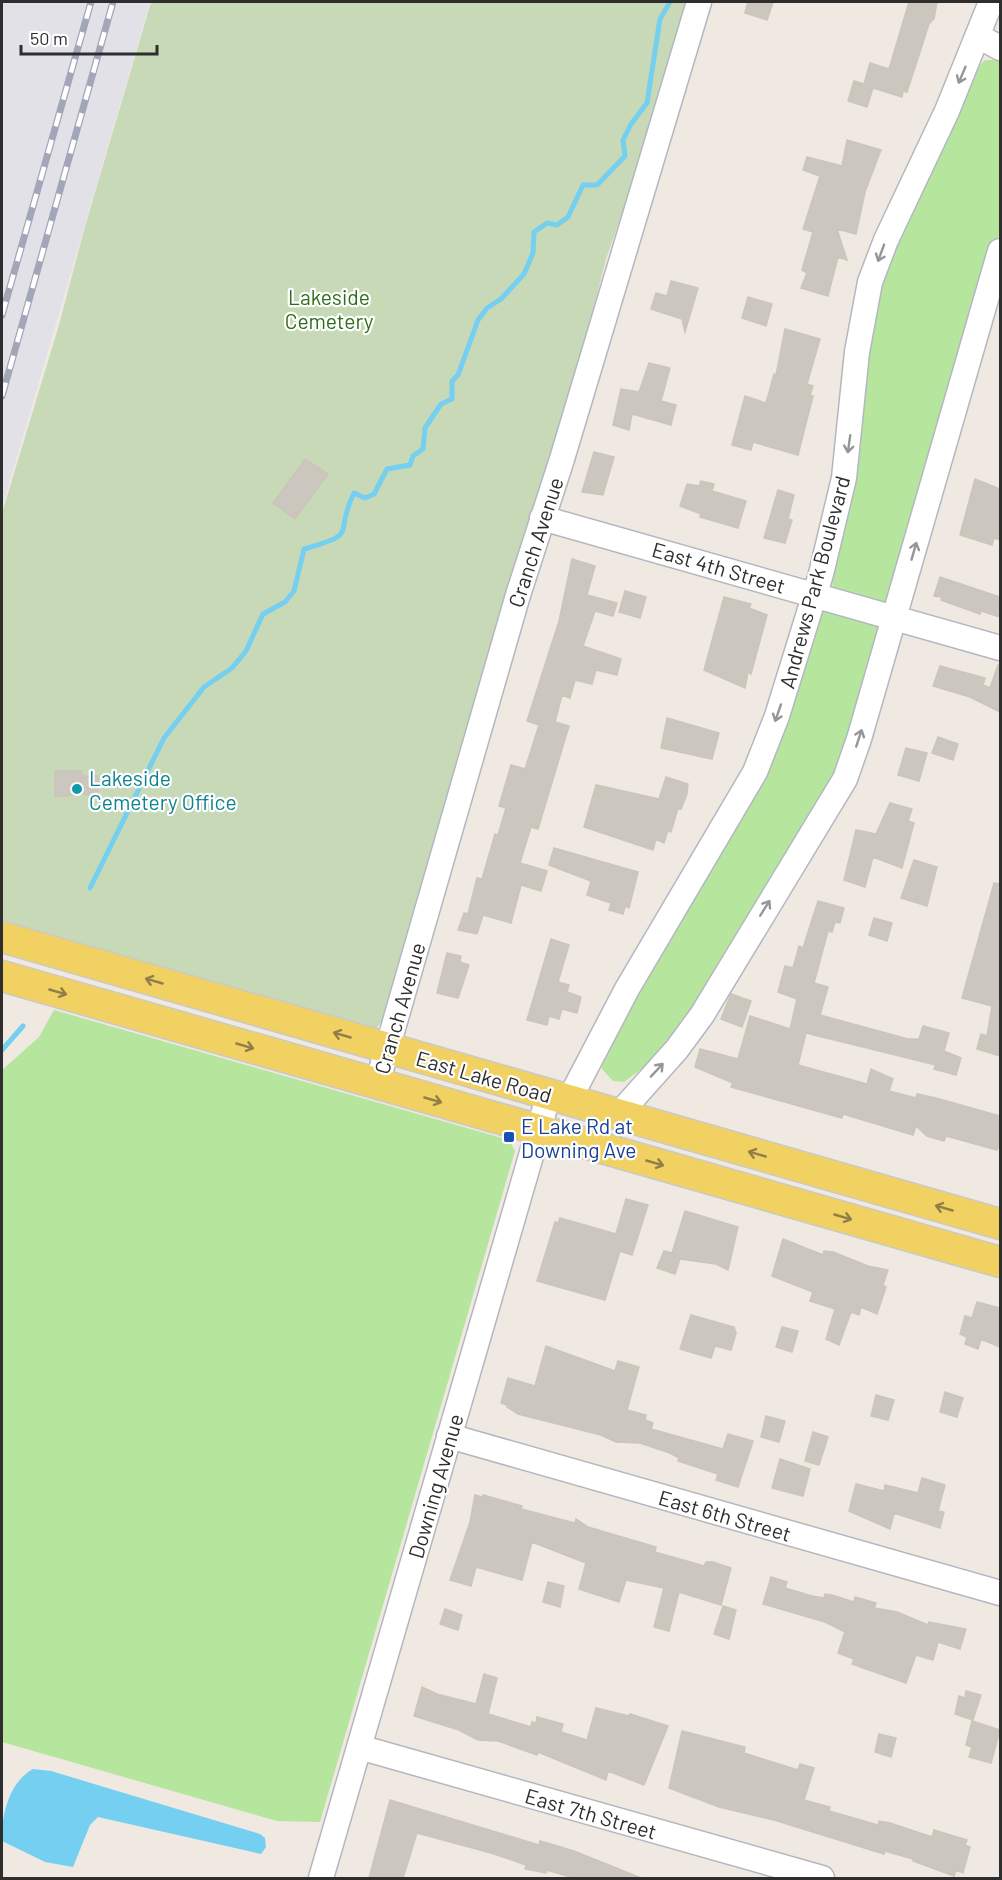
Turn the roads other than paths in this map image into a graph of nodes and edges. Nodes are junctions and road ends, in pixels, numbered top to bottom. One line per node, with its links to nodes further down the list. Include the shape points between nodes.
1 (699, 2): 6 (street, Cranch Avenue)
2 (991, 2): 3 (street, Andrews Park Boulevard)
3 (978, 36): 4 (street); 7 (street, Andrews Park Boulevard, one-way to 7, via 870,282 857,352 844,478)
4 (1000, 48)
5 (1000, 251): 8 (street, one-way to 5)
6 (542, 518): 7 (street, East 4th Street); 12 (street, Cranch Avenue)
7 (815, 594): 8 (street, East 4th Street); 14 (street, Andrews Park Boulevard, one-way to 14, via 755,772 604,1030)
8 (894, 618): 9 (street, East 4th Street); 15 (street, one-way to 8, via 702,1015 728,967 824,817 845,779)
9 (1000, 648)
10 (2, 937): 12 (main road, East Lake Road, one-way to 10)
11 (2, 976): 13 (main road, East Lake Road, one-way to 13)
12 (386, 1047): 13 (street, Cranch Avenue); 14 (main road, East Lake Road)
13 (377, 1084): 16 (main road, East Lake Road, one-way to 16)
14 (559, 1097): 15 (main road, East Lake Road); 16 (street, Downing Avenue)
15 (619, 1114): 17 (main road, East Lake Road, one-way to 15)
16 (538, 1129): 18 (main road, East Lake Road, one-way to 18); 19 (street, Downing Avenue)
17 (1000, 1224)
18 (1000, 1262)
19 (449, 1436): 20 (street, East 6th Street); 21 (street, Downing Avenue)
20 (1000, 1593)
21 (360, 1747): 22 (street, Downing Avenue); 23 (street, East 7th Street)
22 (321, 1878)
23 (822, 1878)

